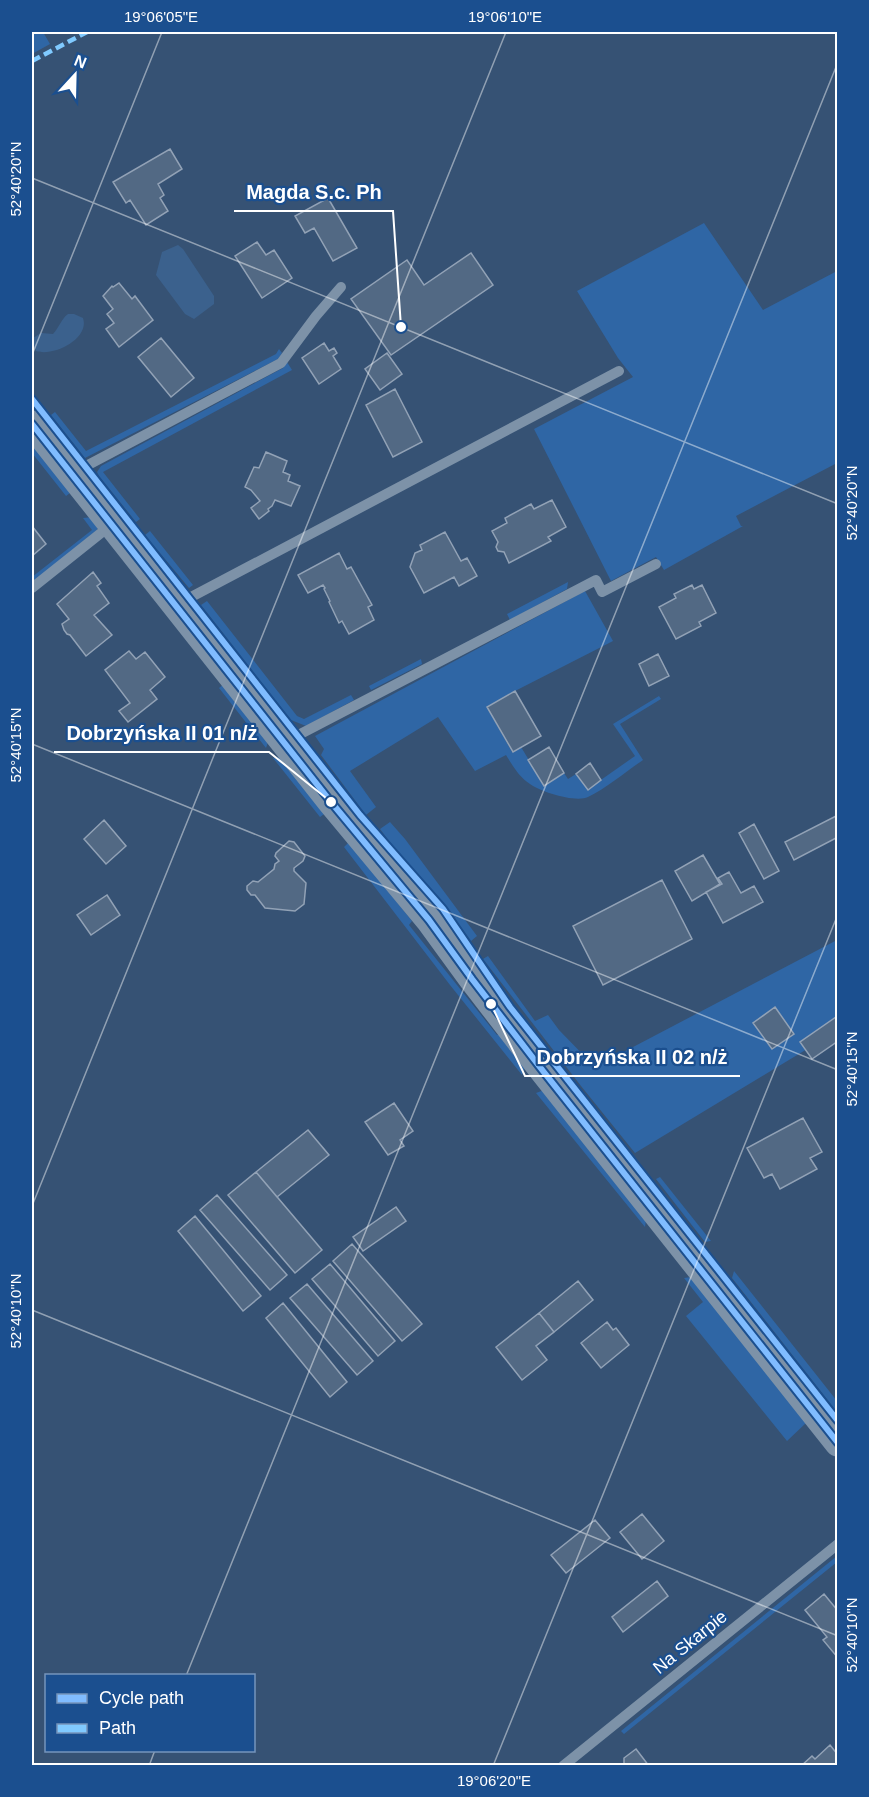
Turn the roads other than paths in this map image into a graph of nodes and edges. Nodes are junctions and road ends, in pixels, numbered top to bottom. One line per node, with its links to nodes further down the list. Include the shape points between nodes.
1 (341, 287): 4 (lane, via 281,363)
2 (619, 371): 8 (lane)
3 (32, 424): 4 (street)
4 (71, 474): 5 (street)
5 (111, 524): 7 (lane); 8 (street)
6 (656, 564): 9 (lane, via 602,591 596,580)
7 (32, 588)
8 (176, 605): 9 (street)
9 (285, 742): 10 (street, via 429,920)
10 (837, 1443)
11 (837, 1544): 12 (lane, Na Skarpie)
12 (563, 1766)

